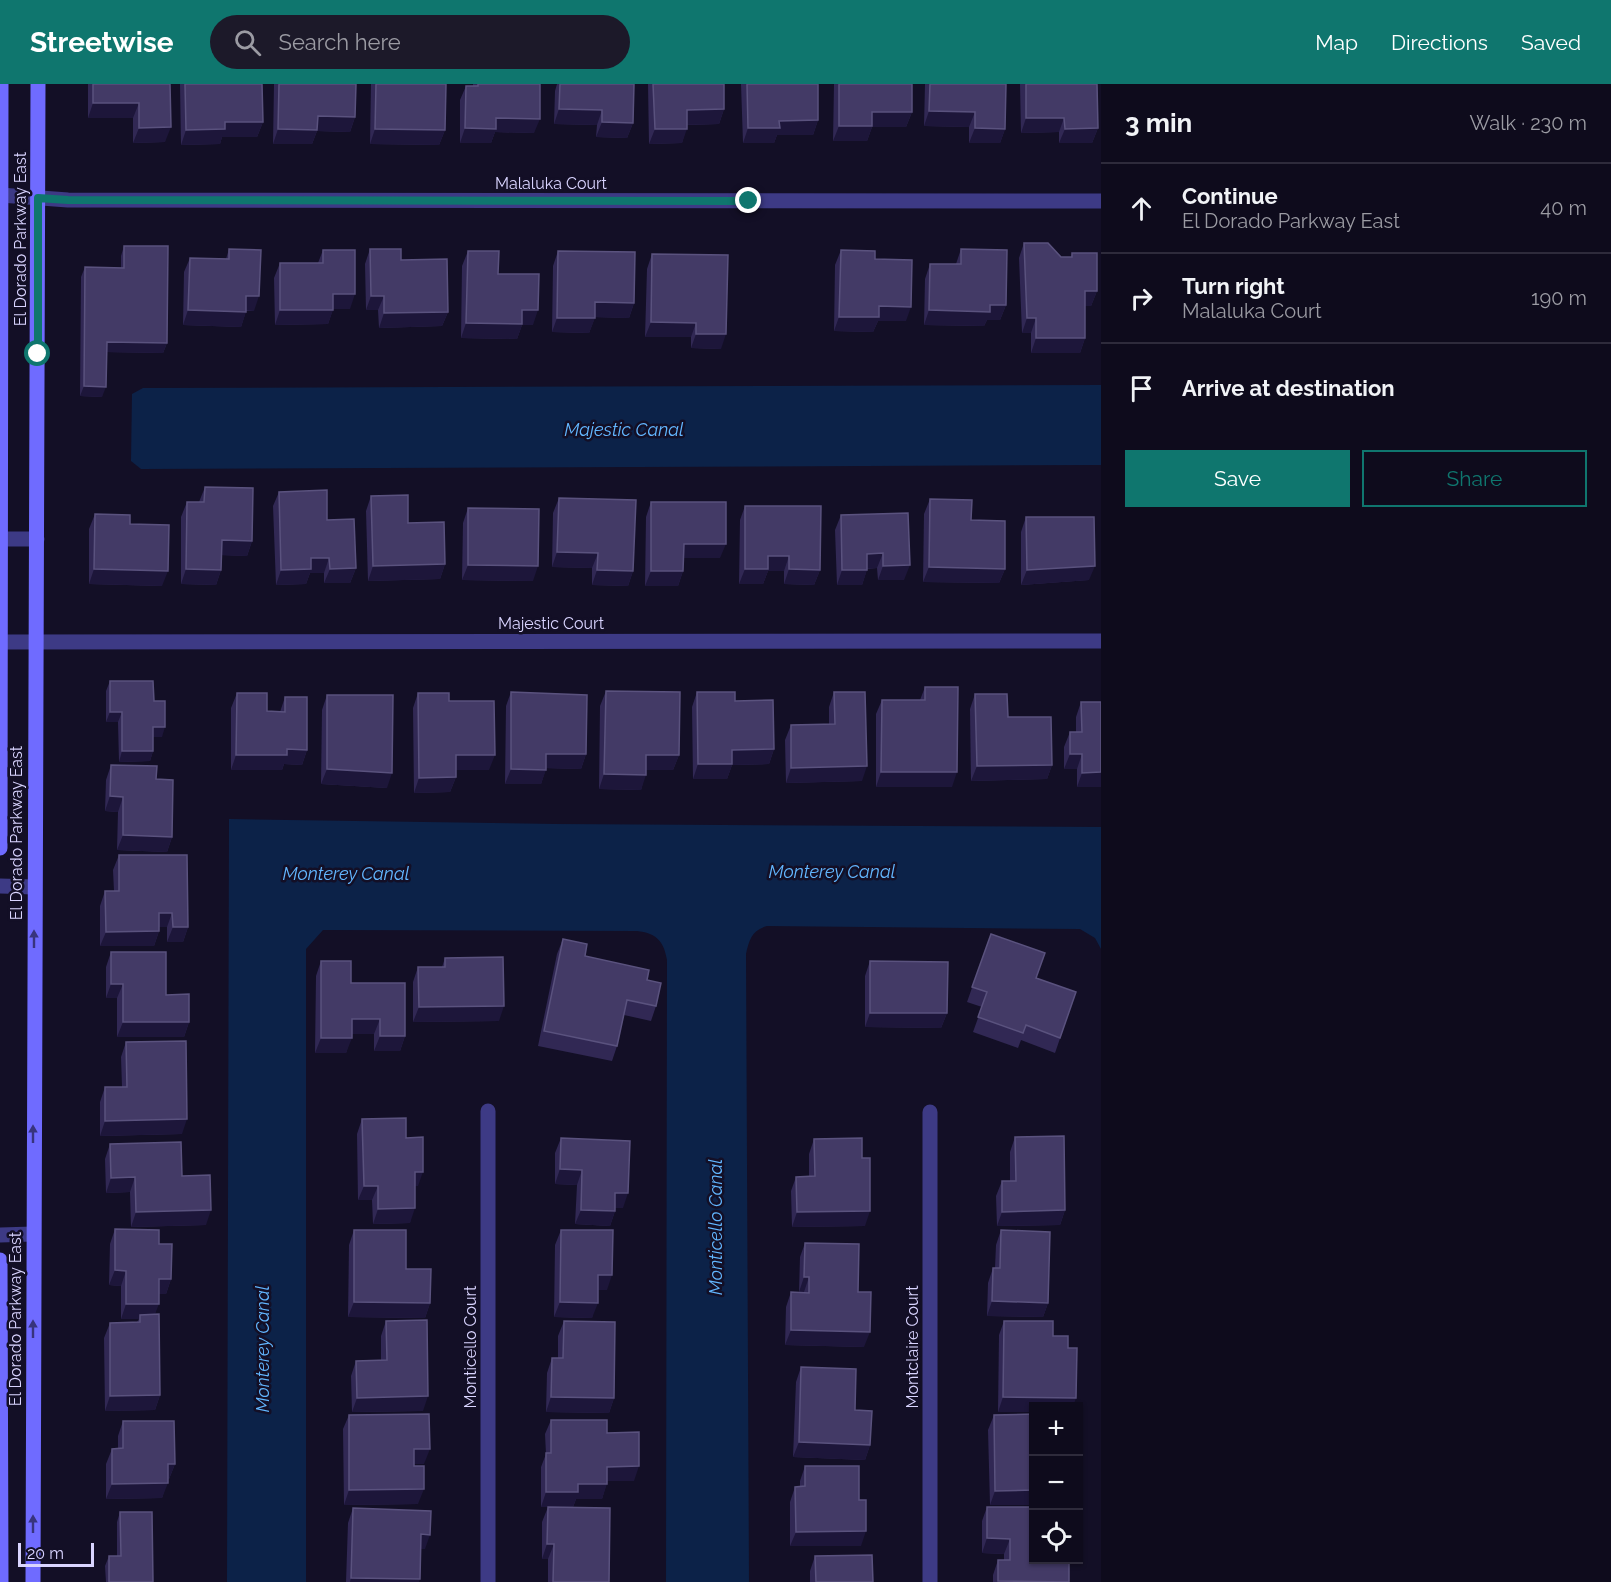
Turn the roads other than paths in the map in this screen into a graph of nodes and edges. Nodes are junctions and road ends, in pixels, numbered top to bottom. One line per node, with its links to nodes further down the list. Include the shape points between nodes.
1 (1, 84): 3 (street, El Dorado Parkway East)
2 (38, 84): 4 (street, El Dorado Parkway East)
3 (0, 195): 4 (street, Malaluka Court); 6 (street, El Dorado Parkway East)
4 (38, 198): 5 (street, Malaluka Court); 7 (street, El Dorado Parkway East)
5 (1101, 201)
6 (0, 539): 7 (street); 10 (street, El Dorado Parkway East)
7 (37, 539): 8 (street, El Dorado Parkway East)
8 (35, 641): 9 (street, Majestic Court); 10 (street, Majestic Court); 13 (street, El Dorado Parkway East)
9 (1101, 641)
10 (1, 642): 11 (street, El Dorado Parkway East)
11 (0, 848)
12 (0, 886): 13 (street)
13 (34, 887): 16 (street, El Dorado Parkway East, one-way to 13)
14 (488, 1111): 21 (street, Monticello Court)
15 (930, 1112): 22 (street, Montclaire Court)
16 (33, 1234): 17 (street); 20 (street, El Dorado Parkway East, one-way to 16)
17 (0, 1235)
18 (0, 1260): 19 (street, El Dorado Parkway East)
19 (1, 1582)
20 (33, 1582)
21 (488, 1582)
22 (930, 1582)

